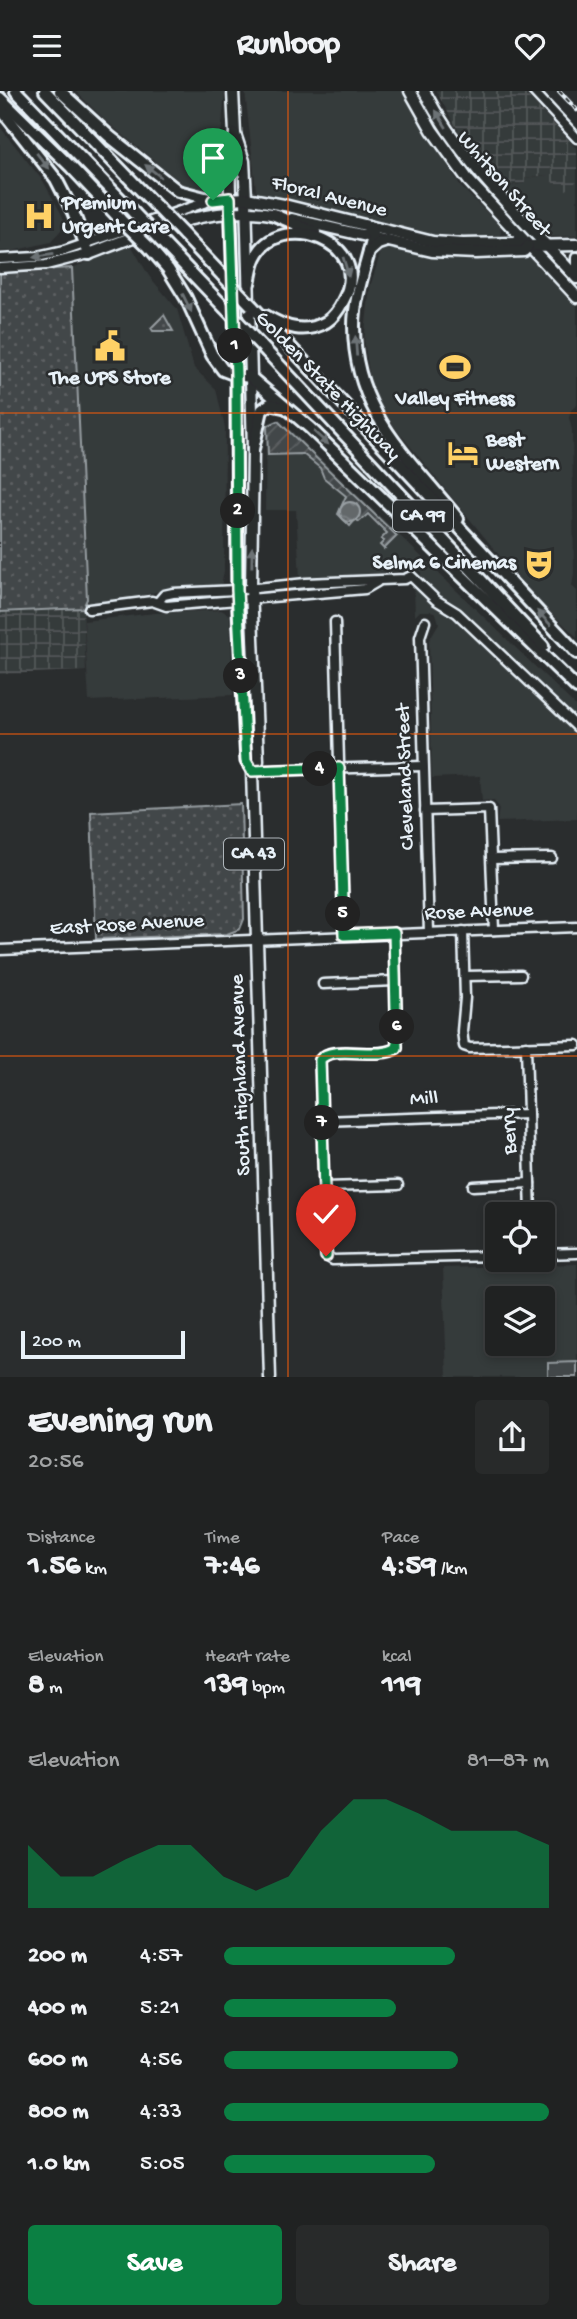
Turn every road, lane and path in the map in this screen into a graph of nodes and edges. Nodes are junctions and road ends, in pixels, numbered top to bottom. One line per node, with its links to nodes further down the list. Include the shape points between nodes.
1 (16, 91): 47 (highway, Golden State Highway / CA 99, bridge)
2 (45, 91): 35 (highway, Golden State Highway, bridge)
3 (60, 91): 14 (highway, one-way to 3, via 178,191)
4 (233, 91): 10 (main road)
5 (410, 91): 18 (main road, Whitson Street, via 453,161)
6 (424, 91): 26 (main road, Whitson Street, one-way to 6, via 476,170)
7 (533, 91): 11 (street)
8 (0, 98): 36 (highway, one-way to 36, bridge, via 168,269 212,355 223,370)
9 (0, 108): 27 (highway, one-way to 27, via 56,179)
10 (234, 134): 12 (main road); 13 (main road, via 244,161)
11 (577, 138)
12 (230, 198): 13 (main road, Floral Avenue); 14 (main road, Floral Avenue); 15 (main road)
13 (246, 198): 16 (main road); 19 (main road, Floral Avenue)
14 (213, 200): 27 (street, Floral Avenue)
15 (230, 211): 16 (main road, Floral Avenue); 27 (main road, Floral Avenue); 36 (main road, CA 43)
16 (246, 211): 17 (main road, Floral Avenue); 33 (main road, CA 43)
17 (272, 214): 20 (main road, Floral Avenue); 24 (highway, via 310,229)
18 (505, 221): 22 (main road, via 505,237); 25 (main road, Whitson Street)
19 (368, 226): 20 (highway); 22 (main road, Floral Avenue, via 433,242)
20 (373, 237): 21 (main road, Floral Avenue); 28 (highway)
21 (387, 241): 25 (main road, Floral Avenue, via 448,252 524,251); 28 (highway, via 377,243)
22 (494, 243): 25 (main road, Floral Avenue)
23 (577, 245): 26 (main road, Floral Avenue)
24 (336, 246): 33 (highway, via 304,233 281,237 266,244 256,257); 35 (highway, one-way to 35, via 349,268 348,293 339,310 308,330)
25 (527, 246): 26 (main road, Floral Avenue); 34 (main road, Whitson Street)
26 (547, 246): 32 (main road, Whitson Street)
27 (87, 249): 30 (street, one-way to 30); 31 (street, via 46,265)
28 (369, 252): 40 (highway, one-way to 28, via 385,431 366,395 354,324)
29 (577, 258): 32 (main road)
30 (0, 259)
31 (0, 268)
32 (577, 276)
33 (249, 283): 37 (main road, CA 43)
34 (574, 292)
35 (268, 320): 40 (highway, Golden State Highway / CA 99)
36 (236, 375): 37 (highway); 42 (main road, South Highland Avenue / CA 43)
37 (250, 377): 38 (highway); 39 (main road, CA 43)
38 (287, 409): 39 (highway, via 274,404 262,409); 47 (highway, one-way to 47)
39 (253, 449): 41 (main road, South Highland Avenue / CA 43, one-way to 39)
40 (510, 584): 46 (highway, Golden State Highway / CA 99, one-way to 40)
41 (251, 594): 42 (street); 48 (street, via 365,589 380,580 411,576 457,613); 51 (main road, South Highland Avenue / CA 43, via 258,761)
42 (237, 595): 43 (street, via 173,593 158,602); 51 (main road, South Highland Avenue / CA 43, via 246,761)
43 (89, 609)
44 (335, 622): 50 (street)
45 (425, 622): 49 (street, Cleveland Street, via 420,634)
46 (577, 653)
47 (577, 685)
48 (577, 727)
49 (423, 766): 50 (street); 52 (street, Cleveland Street)
50 (339, 768): 51 (street); 60 (street)
51 (252, 771): 61 (main road, South Highland Avenue / CA 43)
52 (425, 811): 54 (street, via 489,809); 58 (street, Cleveland Street)
53 (552, 858): 54 (street)
54 (492, 859): 56 (street)
55 (577, 927): 56 (street, Rose Avenue)
56 (494, 930): 57 (street, Rose Avenue)
57 (463, 931): 58 (street, Rose Avenue); 64 (street)
58 (429, 932): 59 (street, Rose Avenue)
59 (394, 933): 60 (street, Rose Avenue); 65 (street)
60 (344, 935): 61 (street, Rose Avenue)
61 (256, 938): 62 (street, East Rose Avenue); 79 (main road, South Highland Avenue / CA 43)
62 (0, 950)
63 (521, 975): 64 (street)
64 (465, 976): 68 (street, via 464,1046)
65 (396, 981): 66 (street); 70 (street, via 397,1048 321,1057)
66 (323, 983)
67 (577, 1045): 68 (street)
68 (526, 1046): 69 (street, Berry)
69 (528, 1114): 70 (street, Mill); 71 (street, Berry)
70 (322, 1121): 74 (street)
71 (530, 1184): 73 (street); 75 (street, Berry)
72 (398, 1185): 74 (street)
73 (473, 1186)
74 (324, 1187): 78 (street, via 325,1253 329,1259)
75 (531, 1202)
76 (577, 1253): 77 (street)
77 (555, 1254)
78 (485, 1256)
79 (270, 1377)

